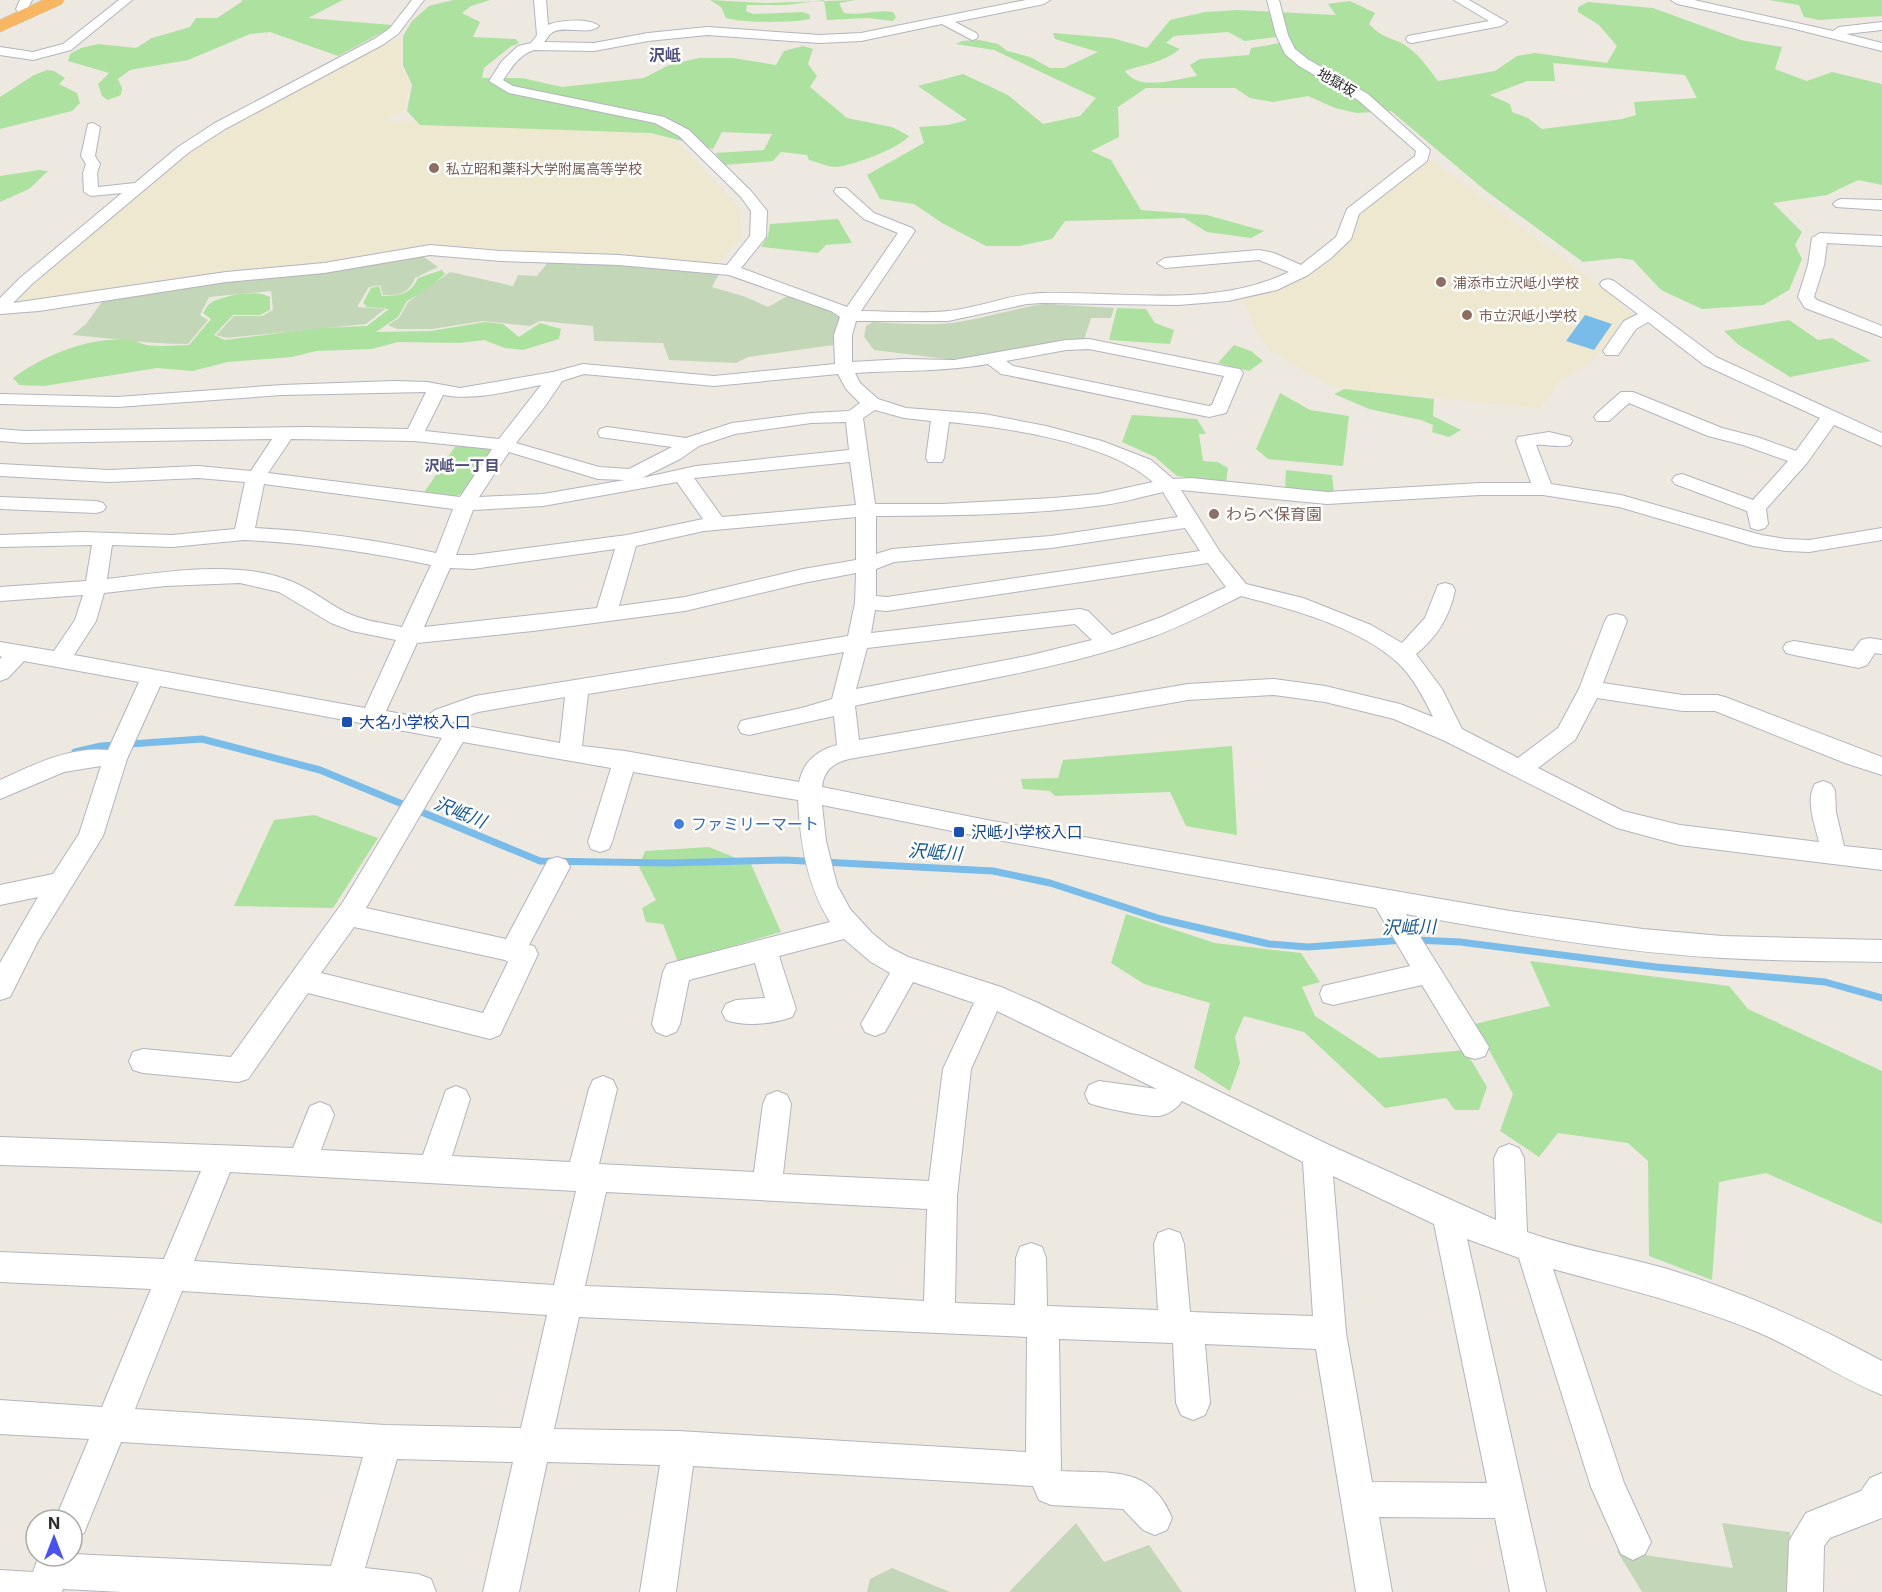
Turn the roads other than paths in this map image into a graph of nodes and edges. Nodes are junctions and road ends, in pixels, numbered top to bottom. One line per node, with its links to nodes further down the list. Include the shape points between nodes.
1 (42, 0): 10 (highway)
2 (56, 0): 15 (highway)
3 (126, 0): 22 (street, via 66,47 33,57)
4 (418, 0): 24 (street, via 394,31 380,41 220,126)
5 (540, 0): 16 (street)
6 (1044, 0): 12 (street)
7 (1273, 0): 31 (street, 地獄坂, via 1290,51 1363,97 1423,150 1422,158 1352,212 1343,239)
8 (1460, 0): 19 (street, via 1501,22)
9 (1677, 0): 17 (street)
10 (24, 5): 11 (highway)
11 (0, 20)
12 (945, 21): 18 (street); 20 (street, via 861,38 707,31 594,47)
13 (593, 26): 16 (street, via 560,25)
14 (1882, 26): 17 (street)
15 (0, 27)
16 (543, 32): 20 (street)
17 (1825, 33): 21 (street)
18 (972, 36)
19 (1412, 39)
20 (534, 46): 30 (street, via 523,49 496,81 509,89 659,120 684,133 747,194 759,211 758,237)
21 (1882, 47)
22 (0, 51)
23 (93, 127): 24 (street, via 88,156 93,164 91,192)
24 (137, 187): 33 (street, via 26,281)
25 (841, 191): 35 (street, via 869,216 907,231)
26 (1841, 204): 27 (street)
27 (1882, 205)
28 (1882, 241): 36 (street, via 1820,238 1806,297 1811,304)
29 (1165, 263): 31 (street, via 1259,255)
30 (731, 270): 33 (street, via 430,250 324,268 226,277 39,306); 35 (street, via 837,307)
31 (1302, 272): 35 (street, via 1271,286 1203,298 1042,298 948,316)
32 (1608, 284): 34 (street)
33 (0, 308)
34 (1649, 315): 37 (street, via 1630,325); 47 (street, via 1710,361)
35 (849, 316): 39 (street, via 842,347)
36 (1882, 332)
37 (1612, 351)
38 (991, 358): 38 (street, via 1089,344 1234,373 1220,409 1209,412 1006,370); 39 (street, via 954,365)
39 (844, 368): 40 (street, via 714,381 583,369); 43 (street, via 852,385)
40 (555, 377): 41 (street, via 482,391); 56 (street)
41 (437, 389): 42 (street, via 340,387 117,402); 52 (street)
42 (0, 399)
43 (872, 403): 44 (street); 45 (street, via 904,413)
44 (854, 416): 55 (street, via 732,429); 57 (street)
45 (941, 416): 58 (street); 66 (street, via 1010,424 1095,445 1143,464)
46 (1603, 417): 59 (street, via 1627,396 1715,432)
47 (1830, 417): 53 (street); 59 (street)
48 (608, 433): 55 (street)
49 (285, 434): 51 (street); 52 (street); 64 (street)
50 (0, 435): 51 (street)
51 (189, 435): 61 (street)
52 (414, 435): 56 (street)
53 (1882, 440)
54 (1563, 441): 67 (street, via 1525,441)
55 (689, 444): 56 (street, via 632,475 598,473)
56 (504, 445): 69 (street)
57 (859, 455): 62 (street); 72 (street)
58 (935, 458)
59 (1800, 459): 71 (street)
60 (0, 470): 63 (street)
61 (164, 474): 63 (street); 64 (street, via 198,472)
62 (682, 475): 69 (street, via 543,500); 74 (street)
63 (109, 476): 70 (street)
64 (256, 477): 69 (street); 75 (street)
65 (1682, 480): 71 (street)
66 (1168, 485): 67 (street, via 1327,498); 72 (street, via 1098,500 1053,504); 73 (street)
67 (1543, 489): 80 (street, via 1629,503)
68 (0, 503): 70 (street)
69 (465, 504): 82 (street)
70 (96, 507): 77 (street)
71 (1756, 508): 80 (street)
72 (866, 510): 74 (street); 83 (street)
73 (1192, 521): 81 (street); 83 (street, via 1052,542 892,556)
74 (717, 524): 79 (street)
75 (244, 534): 77 (street, via 172,541); 82 (street, via 373,546)
76 (1882, 534): 80 (street, via 1809,546)
77 (93, 539): 78 (street); 84 (street)
78 (0, 541)
79 (627, 541): 82 (street, via 474,562); 89 (street)
80 (1760, 541)
81 (1213, 556): 85 (street); 88 (street, via 887,604)
82 (443, 561): 91 (street)
83 (866, 565): 88 (street); 89 (street, via 685,604)
84 (96, 586): 87 (street); 91 (street, via 240,576 286,587 360,626); 98 (street, via 85,621)
85 (1239, 589): 93 (street, via 1131,637); 97 (street, via 1296,603 1363,630)
86 (1445, 590): 97 (street, via 1443,606 1424,638)
87 (0, 594)
88 (866, 603): 92 (street)
89 (606, 615): 91 (street)
90 (1616, 621): 102 (street)
91 (411, 636): 104 (street)
92 (858, 642): 93 (street, via 1080,616); 101 (street); 103 (street)
93 (1108, 643): 103 (street, via 852,698)
94 (1882, 647): 95 (street, via 1869,645 1859,660)
95 (1794, 648)
96 (10, 650): 98 (street); 99 (street)
97 (1402, 654): 108 (street, via 1434,695)
98 (59, 660): 100 (street)
99 (0, 673)
100 (153, 677): 104 (street); 109 (street)
101 (577, 687): 105 (street, via 475,704); 111 (street)
102 (1590, 688): 113 (street, via 1683,704 1717,703); 114 (street, via 1567,734)
103 (843, 705): 106 (street); 110 (street)
104 (373, 716): 105 (street)
105 (429, 726): 107 (street)
106 (749, 727)
107 (457, 732): 111 (street); 125 (street)
108 (1454, 735): 110 (street, via 1400,712 1325,694 1274,687 1188,692); 114 (street)
109 (119, 749): 115 (street, via 52,767); 122 (street, via 91,836)
110 (849, 750): 117 (street, via 834,753 819,763)
111 (570, 753): 112 (street)
112 (625, 760): 117 (street); 118 (street)
113 (1882, 765)
114 (1519, 770): 119 (street, via 1617,819 1680,836)
115 (0, 790)
116 (1823, 790): 119 (street)
117 (810, 793): 124 (street, via 992,830); 126 (street, via 820,862 834,907)
118 (600, 842)
119 (1834, 854): 120 (street)
120 (1882, 860)
121 (557, 867): 129 (street)
122 (63, 882): 123 (street); 133 (street, via 29,933)
123 (0, 895)
124 (1384, 900): 128 (street, via 1643,940 1790,950); 131 (street)
125 (348, 915): 129 (street); 132 (street)
126 (851, 927): 127 (street); 130 (street, via 869,948)
127 (764, 949): 136 (street, via 782,1009); 137 (street, via 676,972 677,986 666,1010)
128 (1882, 951)
129 (512, 952): 132 (street, via 525,954 490,1027)
130 (907, 968): 135 (street); 138 (street)
131 (1428, 973): 134 (street); 139 (street)
132 (302, 980): 140 (street, via 238,1070)
133 (0, 988)
134 (1333, 994)
135 (991, 995): 141 (street); 155 (street, via 957,1069)
136 (736, 1012)
137 (666, 1024)
138 (875, 1024)
139 (1475, 1047)
140 (143, 1061)
141 (1174, 1083): 143 (street, via 1170,1096 1158,1103); 148 (street)
142 (603, 1089): 153 (street)
143 (1099, 1094)
144 (456, 1100): 152 (street)
145 (777, 1104): 154 (street)
146 (320, 1115): 151 (street)
147 (0, 1151): 149 (street)
148 (1317, 1154): 156 (street); 166 (street)
149 (221, 1158): 151 (street); 161 (street)
150 (1509, 1158): 158 (street)
151 (302, 1162): 152 (street)
152 (433, 1169): 153 (street)
153 (588, 1177): 154 (street); 162 (street)
154 (767, 1187): 155 (street)
155 (942, 1196): 163 (street)
156 (1447, 1215): 158 (street); 177 (street)
157 (1169, 1244): 165 (street)
158 (1522, 1244): 167 (street, via 1747,1312 1809,1339); 180 (street, via 1608,1487)
159 (1031, 1258): 164 (street)
160 (0, 1267): 161 (street)
161 (174, 1275): 162 (street); 170 (street)
162 (566, 1301): 163 (street); 172 (street)
163 (939, 1318): 164 (street)
164 (1037, 1321): 165 (street); 174 (street)
165 (1181, 1326): 166 (street); 168 (street)
166 (1330, 1333): 176 (street)
167 (1882, 1382)
168 (1192, 1403)
169 (0, 1417): 170 (street)
170 (111, 1424): 171 (street); 178 (street)
171 (385, 1442): 172 (street); 182 (street)
172 (533, 1446): 173 (street); 185 (street)
173 (679, 1448): 174 (street); 186 (street)
174 (1043, 1470): 179 (street, via 1051,1488 1131,1492)
175 (1882, 1490): 189 (street, via 1873,1504 1818,1525 1807,1541)
176 (1358, 1499): 177 (street); 187 (street)
177 (1508, 1501): 188 (street)
178 (77, 1508)
179 (1155, 1518)
180 (1633, 1542)
181 (49, 1577): 182 (street); 183 (street)
182 (343, 1584): 184 (street)
183 (0, 1588)
184 (418, 1592)
185 (501, 1592)
186 (658, 1592)
187 (1374, 1592)
188 (1527, 1592)
189 (1805, 1592)

